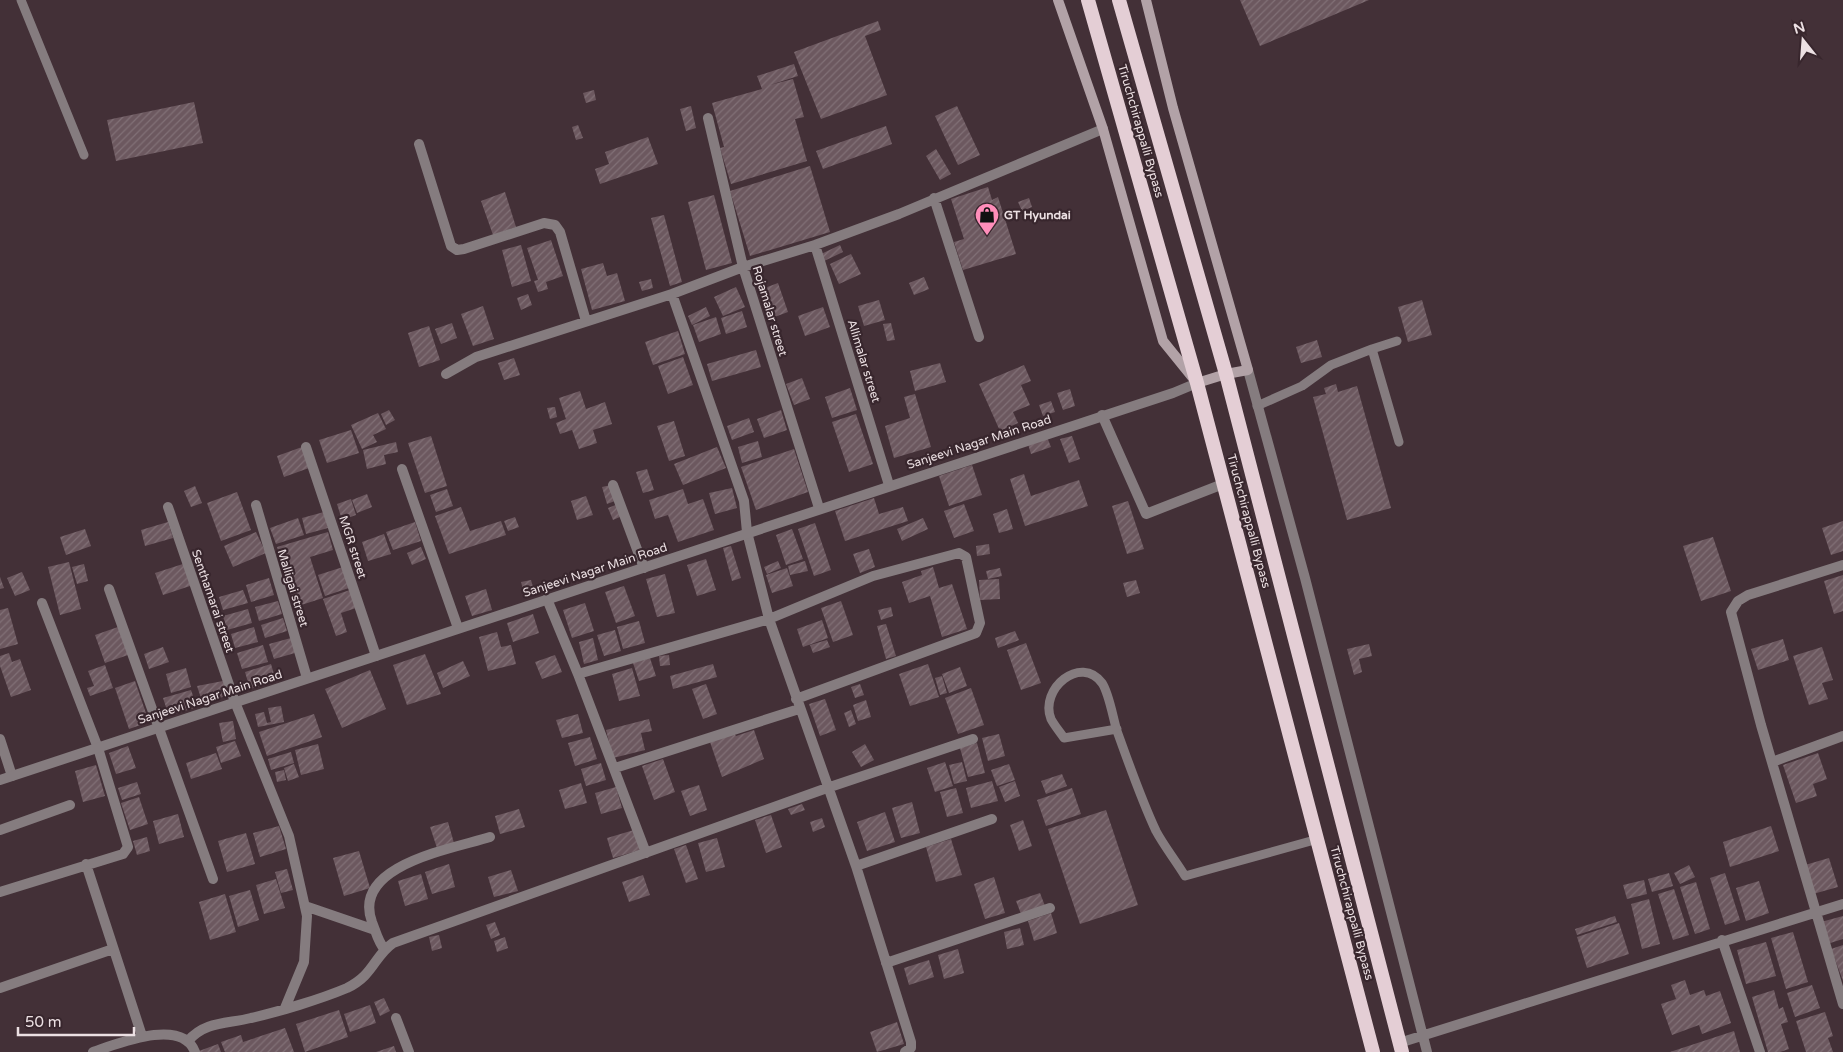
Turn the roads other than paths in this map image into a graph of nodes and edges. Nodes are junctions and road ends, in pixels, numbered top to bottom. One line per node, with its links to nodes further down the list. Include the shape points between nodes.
1 (21, 0): 9 (lane)
2 (1058, 0): 7 (main road, via 1067,18)
3 (1088, 0): 21 (highway, Tiruchchirappalli Bypass)
4 (1119, 0): 20 (highway, Tiruchchirappalli Bypass)
5 (1146, 0): 18 (main road, via 1173,108)
6 (708, 118): 12 (street, Rojamalar street)
7 (1103, 129): 10 (street); 21 (main road, via 1162,341)
8 (419, 144): 14 (street, via 451,246 457,250 464,249 544,223 555,225 560,232)
9 (84, 155)
10 (934, 198): 11 (street); 15 (street)
11 (815, 245): 12 (street); 29 (street, Allimalar street)
12 (743, 267): 13 (street); 32 (street, Rojamalar street)
13 (672, 294): 14 (street); 33 (street, via 744,501)
14 (586, 321): 19 (street, via 476,357)
15 (979, 337)
16 (1397, 341): 17 (lane)
17 (1372, 349): 22 (lane, via 1331,365 1302,386); 24 (lane)
18 (1248, 370): 20 (main road); 22 (street)
19 (446, 374)
20 (1226, 374): 21 (main road); 83 (highway, Tiruchchirappalli Bypass)
21 (1197, 383): 23 (street, Sanjeevi Nagar Main Road); 27 (highway, Tiruchchirappalli Bypass)
22 (1257, 406): 81 (street, via 1307,587)
23 (1102, 415): 27 (street, via 1146,514); 29 (street, Sanjeevi Nagar Main Road)
24 (1399, 442)
25 (306, 447): 41 (street, MGR street)
26 (402, 469): 40 (street)
27 (1223, 484): 61 (highway, Tiruchchirappalli Bypass)
28 (613, 485): 35 (street)
29 (889, 486): 32 (street, Sanjeevi Nagar Main Road)
30 (256, 505): 43 (street, Malligai street)
31 (168, 507): 44 (street, Senthamarai street)
32 (819, 508): 33 (street, Sanjeevi Nagar Main Road)
33 (746, 532): 35 (street, Sanjeevi Nagar Main Road); 39 (street)
34 (1843, 565): 52 (street, via 1748,595 1738,601 1731,612)
35 (644, 568): 37 (street, Sanjeevi Nagar Main Road)
36 (109, 589): 46 (street)
37 (547, 599): 40 (street, Sanjeevi Nagar Main Road); 42 (street)
38 (42, 603): 51 (street)
39 (769, 619): 42 (street); 45 (street); 45 (street, via 898,568 959,553 966,557 980,623 976,633)
40 (458, 628): 41 (street, Sanjeevi Nagar Main Road)
41 (376, 656): 43 (street, Sanjeevi Nagar Main Road)
42 (578, 674): 53 (street)
43 (307, 678): 44 (street, Sanjeevi Nagar Main Road)
44 (235, 702): 46 (street, Sanjeevi Nagar Main Road); 68 (street, Senthamarai street, via 289,836)
45 (797, 704): 53 (street); 56 (street)
46 (158, 728): 51 (street, Sanjeevi Nagar Main Road); 65 (street)
47 (1116, 729): 47 (lane, via 1103,683 1082,673 1059,681 1050,698 1050,718 1064,738); 61 (lane, via 1156,831 1185,876)
48 (1843, 736): 52 (street)
49 (973, 738): 56 (street)
50 (0, 739): 54 (street)
51 (98, 748): 54 (street, Sanjeevi Nagar Main Road); 63 (street, via 128,847 123,854)
52 (1772, 762): 70 (street)
53 (615, 768): 62 (street)
54 (12, 776): 55 (street, Sanjeevi Nagar Main Road)
55 (0, 780)
56 (827, 788): 62 (street); 64 (street)
57 (70, 805): 59 (street)
58 (992, 819): 64 (street)
59 (0, 830)
60 (490, 837): 71 (street, via 392,871 377,884 370,897 369,912)
61 (1318, 839): 88 (highway, Tiruchchirappalli Bypass)
62 (646, 853): 74 (street, via 393,943)
63 (86, 864): 66 (street); 73 (street)
64 (856, 866): 75 (street)
65 (213, 879)
66 (0, 892)
67 (1843, 904): 70 (street)
68 (305, 906): 71 (street); 78 (street, Senthamarai street, via 304,962)
69 (1050, 908): 75 (street)
70 (1815, 912): 72 (street); 77 (street)
71 (375, 930): 74 (street)
72 (1722, 940): 81 (street); 90 (street)
73 (113, 949): 76 (street); 80 (street)
74 (385, 950): 78 (street, via 361,980)
75 (886, 963): 87 (street, via 911,1042 911,1048)
76 (0, 988)
77 (1843, 1004)
78 (285, 1008): 82 (street, via 250,1018 214,1023 195,1032)
79 (396, 1018): 86 (street)
80 (142, 1036): 82 (street, via 173,1035); 84 (street)
81 (1422, 1036): 83 (street); 89 (street)
82 (188, 1041): 85 (street)
83 (1400, 1047)
84 (93, 1052)
85 (195, 1052)
86 (409, 1052)
87 (905, 1052)
88 (1374, 1052)
89 (1427, 1052)
90 (1760, 1052)

